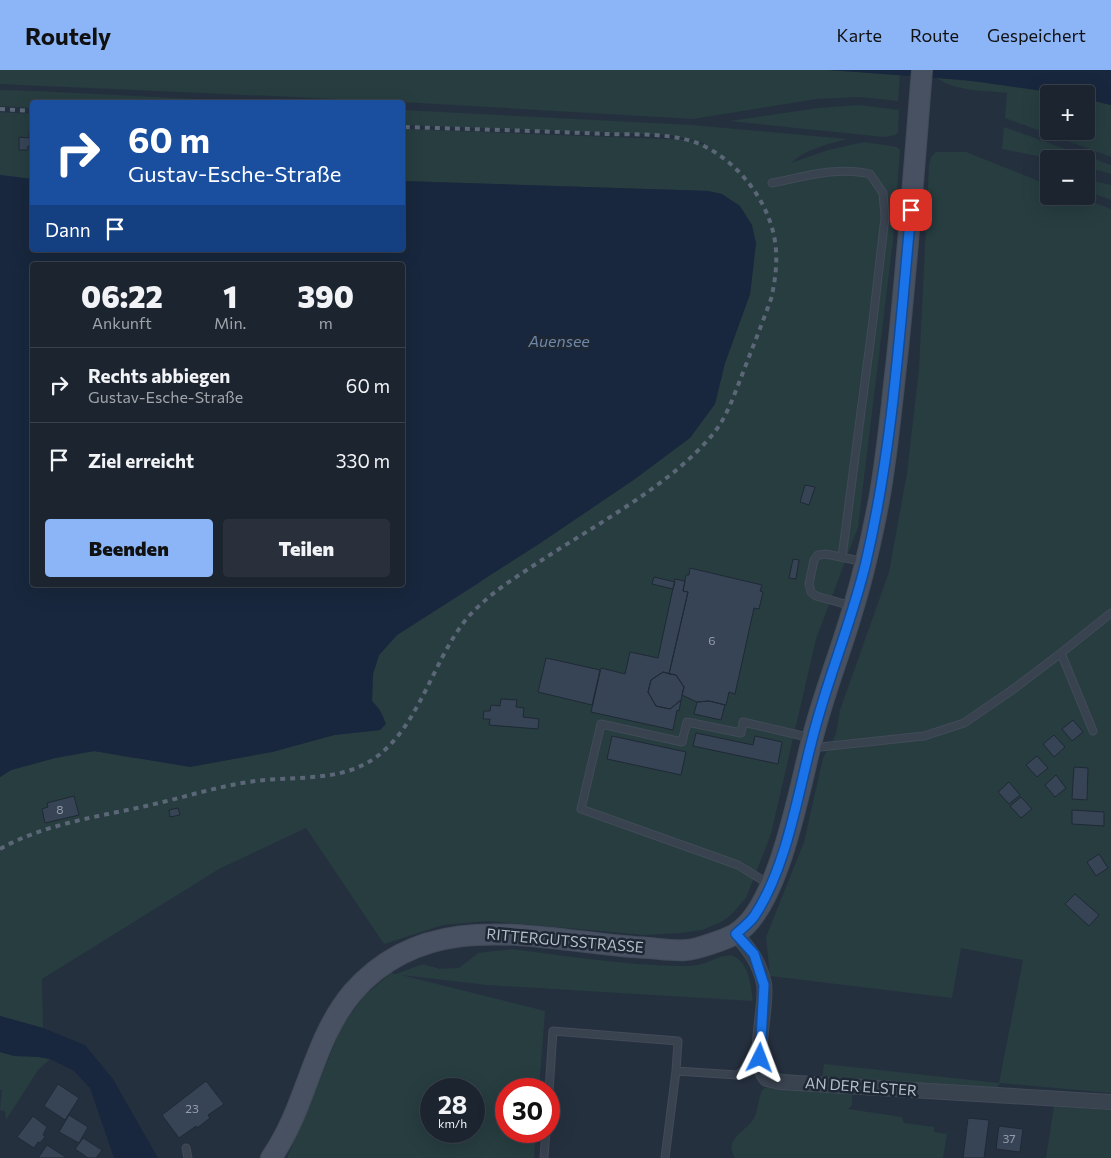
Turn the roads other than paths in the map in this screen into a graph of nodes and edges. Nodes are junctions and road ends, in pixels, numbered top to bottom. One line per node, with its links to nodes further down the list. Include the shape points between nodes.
1 (922, 70): 4 (main road, via 889,433)
2 (772, 183): 3 (lane, via 859,171 870,174 883,193 885,217)
3 (842, 557): 4 (lane); 5 (lane, via 818,555 809,584 816,596)
4 (866, 562): 5 (main road)
5 (854, 607): 9 (main road)
6 (1111, 613): 7 (lane)
7 (1061, 653): 8 (lane); 9 (lane, via 964,723 924,736)
8 (1094, 731)
9 (811, 744): 10 (main road, via 788,838); 10 (lane, via 744,722 741,733 687,722 682,742 601,724 582,810 738,865)
10 (771, 886): 11 (main road, via 754,917)
11 (736, 934): 12 (street, AN DER ELSTER, via 754,954 764,985); 19 (main road, RITTERGUTSSTRASSE, via 689,950 621,947 509,934 459,935 416,947 372,973 335,1017 287,1131)
12 (760, 1058): 13 (lane, via 737,1075); 15 (street, AN DER ELSTER, via 763,1075 780,1082)
13 (676, 1071): 14 (lane, via 678,1041 553,1031); 21 (lane)
14 (550, 1078)
15 (1111, 1102)
16 (545, 1143): 20 (lane)
17 (186, 1148): 18 (lane)
18 (188, 1158)
19 (271, 1158)
20 (544, 1158)
21 (665, 1158)

